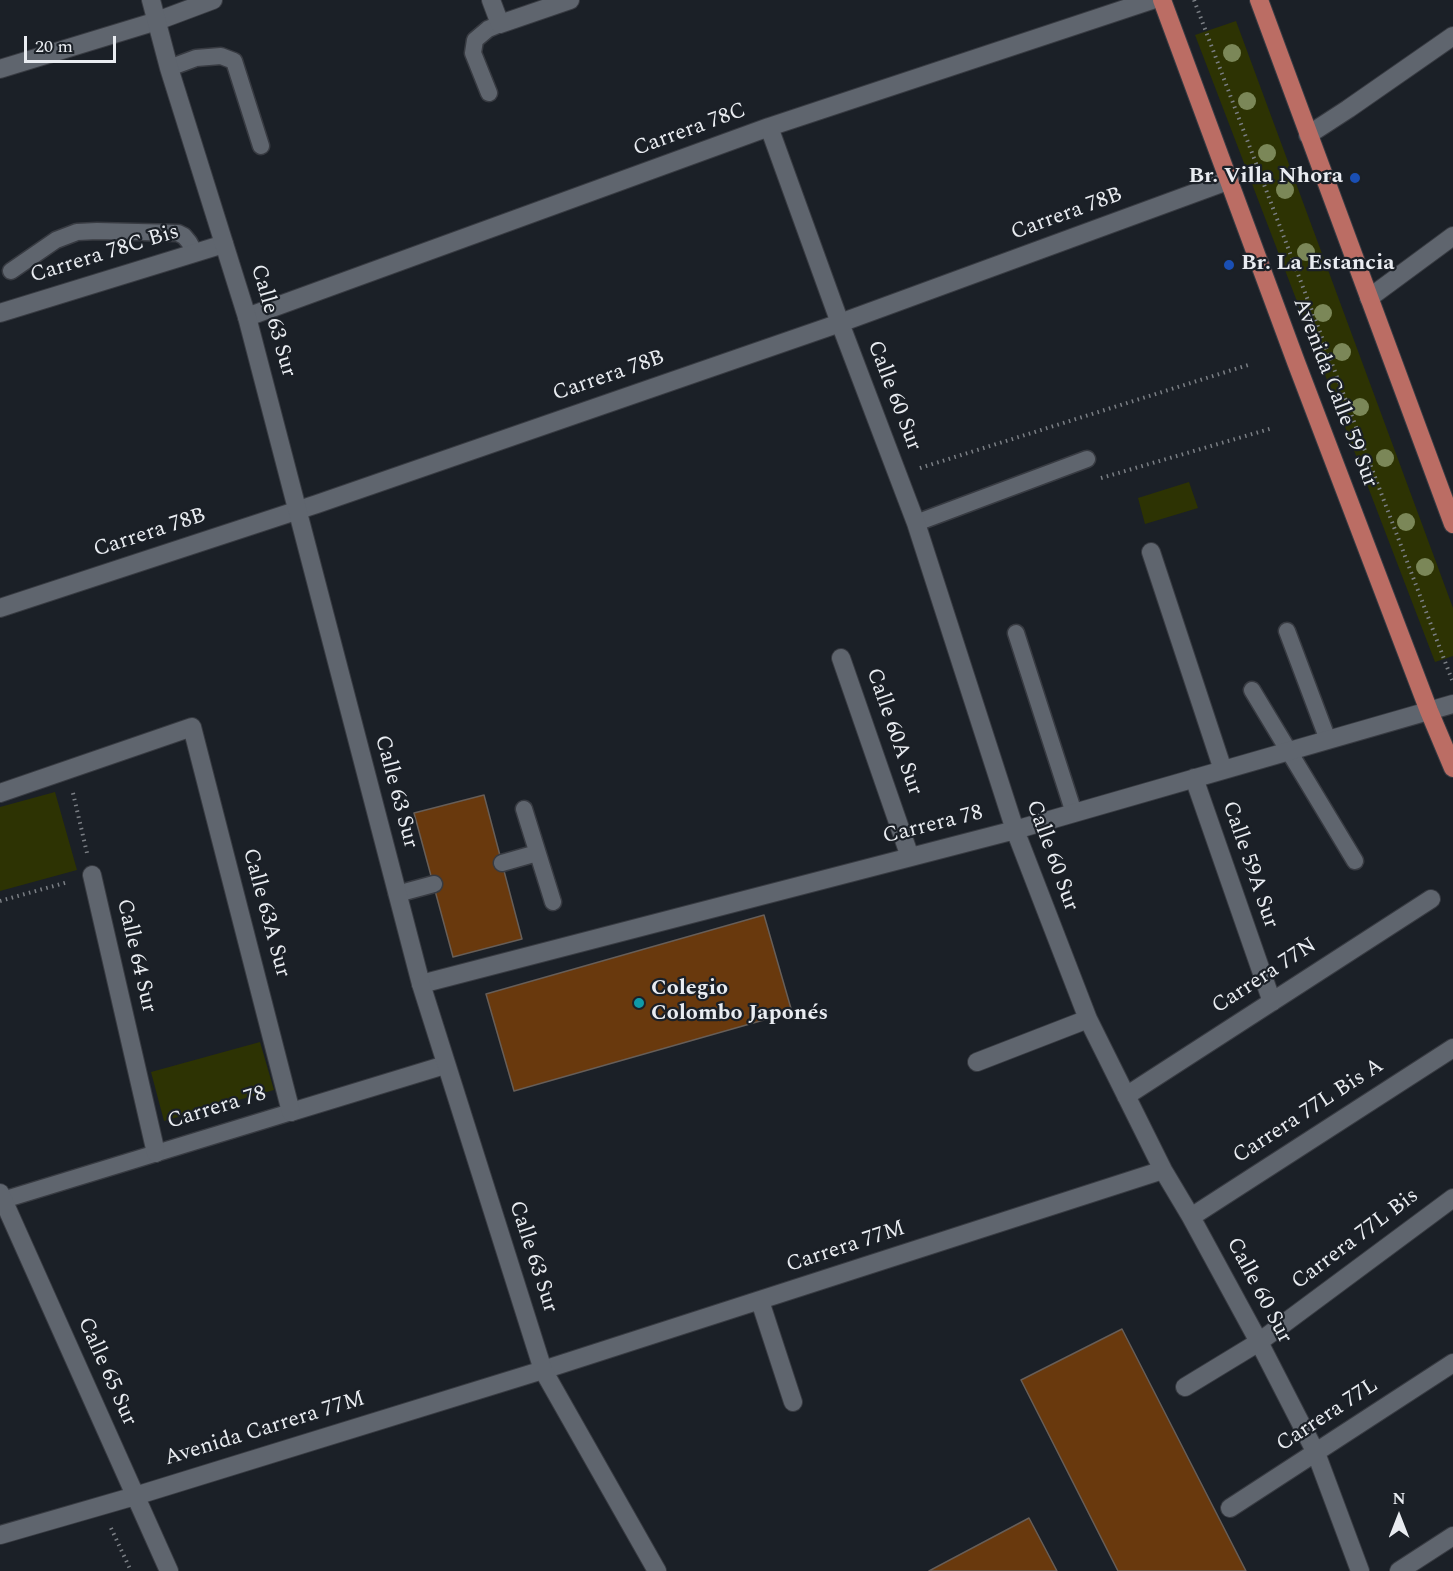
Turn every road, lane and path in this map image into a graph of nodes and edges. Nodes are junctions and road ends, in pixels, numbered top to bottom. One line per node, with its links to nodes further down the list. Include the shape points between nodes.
1 (151, 0): 9 (street, Calle 63 Sur)
2 (213, 0): 9 (street)
3 (491, 0): 10 (street)
4 (570, 0): 10 (street)
5 (1152, 0): 15 (street, Carrera 78C)
6 (1162, 0): 18 (main road, Avenida Calle 59 Sur)
7 (1194, 0): 38 (path)
8 (1259, 0): 16 (main road)
9 (157, 21): 12 (street, Calle 63 Sur); 13 (street)
10 (501, 24): 14 (lane, via 475,40 473,53)
11 (1453, 36): 16 (street)
12 (169, 68): 17 (lane, via 204,57 221,56 234,61); 20 (street, Calle 63 Sur)
13 (0, 69)
14 (489, 93)
15 (769, 128): 25 (street, Carrera 78C); 26 (street, Calle 60 Sur)
16 (1308, 135): 23 (main road)
17 (261, 146)
18 (1230, 180): 26 (street, Carrera 78B); 41 (main road, Avenida Calle 59 Sur)
19 (1453, 236): 23 (street)
20 (224, 244): 21 (street, Carrera 78C Bis); 25 (street, Calle 63 Sur)
21 (195, 253): 22 (lane, via 178,233 77,232 56,240); 24 (street, Carrera 78C Bis)
22 (11, 271)
23 (1370, 298): 32 (main road)
24 (0, 313)
25 (247, 317): 30 (street, Calle 63 Sur)
26 (840, 323): 30 (street, Carrera 78B); 31 (street, Calle 60 Sur)
27 (1248, 365): 29 (path, via 920,467)
28 (1087, 459): 31 (lane)
29 (923, 477)
30 (297, 510): 34 (street, Carrera 78B); 58 (street, Calle 63 Sur)
31 (916, 523): 51 (street, Calle 60 Sur)
32 (1453, 524)
33 (1151, 552): 46 (street, Calle 59A Sur)
34 (0, 608)
35 (1287, 631): 42 (lane)
36 (1017, 633): 50 (lane)
37 (841, 658): 53 (street, Calle 60A Sur)
38 (1453, 684)
39 (1252, 690): 43 (lane)
40 (1453, 704): 41 (street, Carrera 78)
41 (1429, 711): 42 (street, Carrera 78); 44 (main road, Avenida Calle 59 Sur)
42 (1328, 740): 43 (street, Carrera 78)
43 (1290, 751): 46 (street, Carrera 78); 54 (lane)
44 (1453, 768)
45 (67, 770): 48 (street); 56 (path, Calle 64 Sur); 69 (street, Calle 63A Sur, via 192,727)
46 (1223, 770): 47 (street, Carrera 78)
47 (1194, 778): 50 (street, Carrera 78); 63 (street, Calle 59A Sur)
48 (0, 793)
49 (524, 809): 52 (lane)
50 (1074, 813): 51 (street, Carrera 78)
51 (1015, 830): 53 (street, Carrera 78); 64 (street, Calle 60 Sur)
52 (537, 853): 55 (lane); 61 (lane)
53 (910, 857): 62 (street, Carrera 78)
54 (1355, 861)
55 (501, 863)
56 (92, 875): 60 (path); 70 (street, Calle 64 Sur)
57 (434, 884): 58 (lane)
58 (397, 894): 62 (street, Calle 63 Sur)
59 (1431, 899): 63 (street, Carrera 77N)
60 (0, 902)
61 (553, 902)
62 (421, 984): 67 (street, Calle 63 Sur)
63 (1272, 1002): 68 (street, Carrera 77N)
64 (1088, 1019): 66 (street); 68 (street, Calle 60 Sur)
65 (1453, 1048): 74 (street, Carrera 77L Bis A)
66 (977, 1062)
67 (445, 1065): 69 (street, Carrera 78); 78 (street, Calle 63 Sur)
68 (1126, 1096): 71 (street, Calle 60 Sur)
69 (291, 1112): 70 (lane, Carrera 78)
70 (156, 1153): 72 (lane, Carrera 78)
71 (1163, 1170): 74 (street, Calle 60 Sur); 75 (street, Carrera 77M)
72 (2, 1196): 82 (street, Calle 65 Sur)
73 (1453, 1198): 76 (street, Carrera 77L Bis)
74 (1191, 1216): 76 (street, Calle 60 Sur)
75 (760, 1301): 78 (street, Carrera 77M); 80 (street)
76 (1259, 1342): 79 (street, Carrera 77L Bis); 81 (street, Calle 60 Sur)
77 (1453, 1363): 81 (street, Carrera 77L)
78 (543, 1370): 82 (street, Avenida Carrera 77M); 89 (street, Calle 63 Sur)
79 (1185, 1387)
80 (793, 1402)
81 (1316, 1453): 83 (street, Carrera 77L); 90 (street, Calle 60 Sur)
82 (135, 1496): 85 (street, Avenida Carrera 77M); 88 (street, Calle 65 Sur)
83 (1230, 1508)
84 (111, 1527): 87 (path)
85 (0, 1535)
86 (1453, 1536): 91 (street)
87 (131, 1571)
88 (170, 1571)
89 (657, 1571)
90 (1360, 1571)
91 (1399, 1571)

